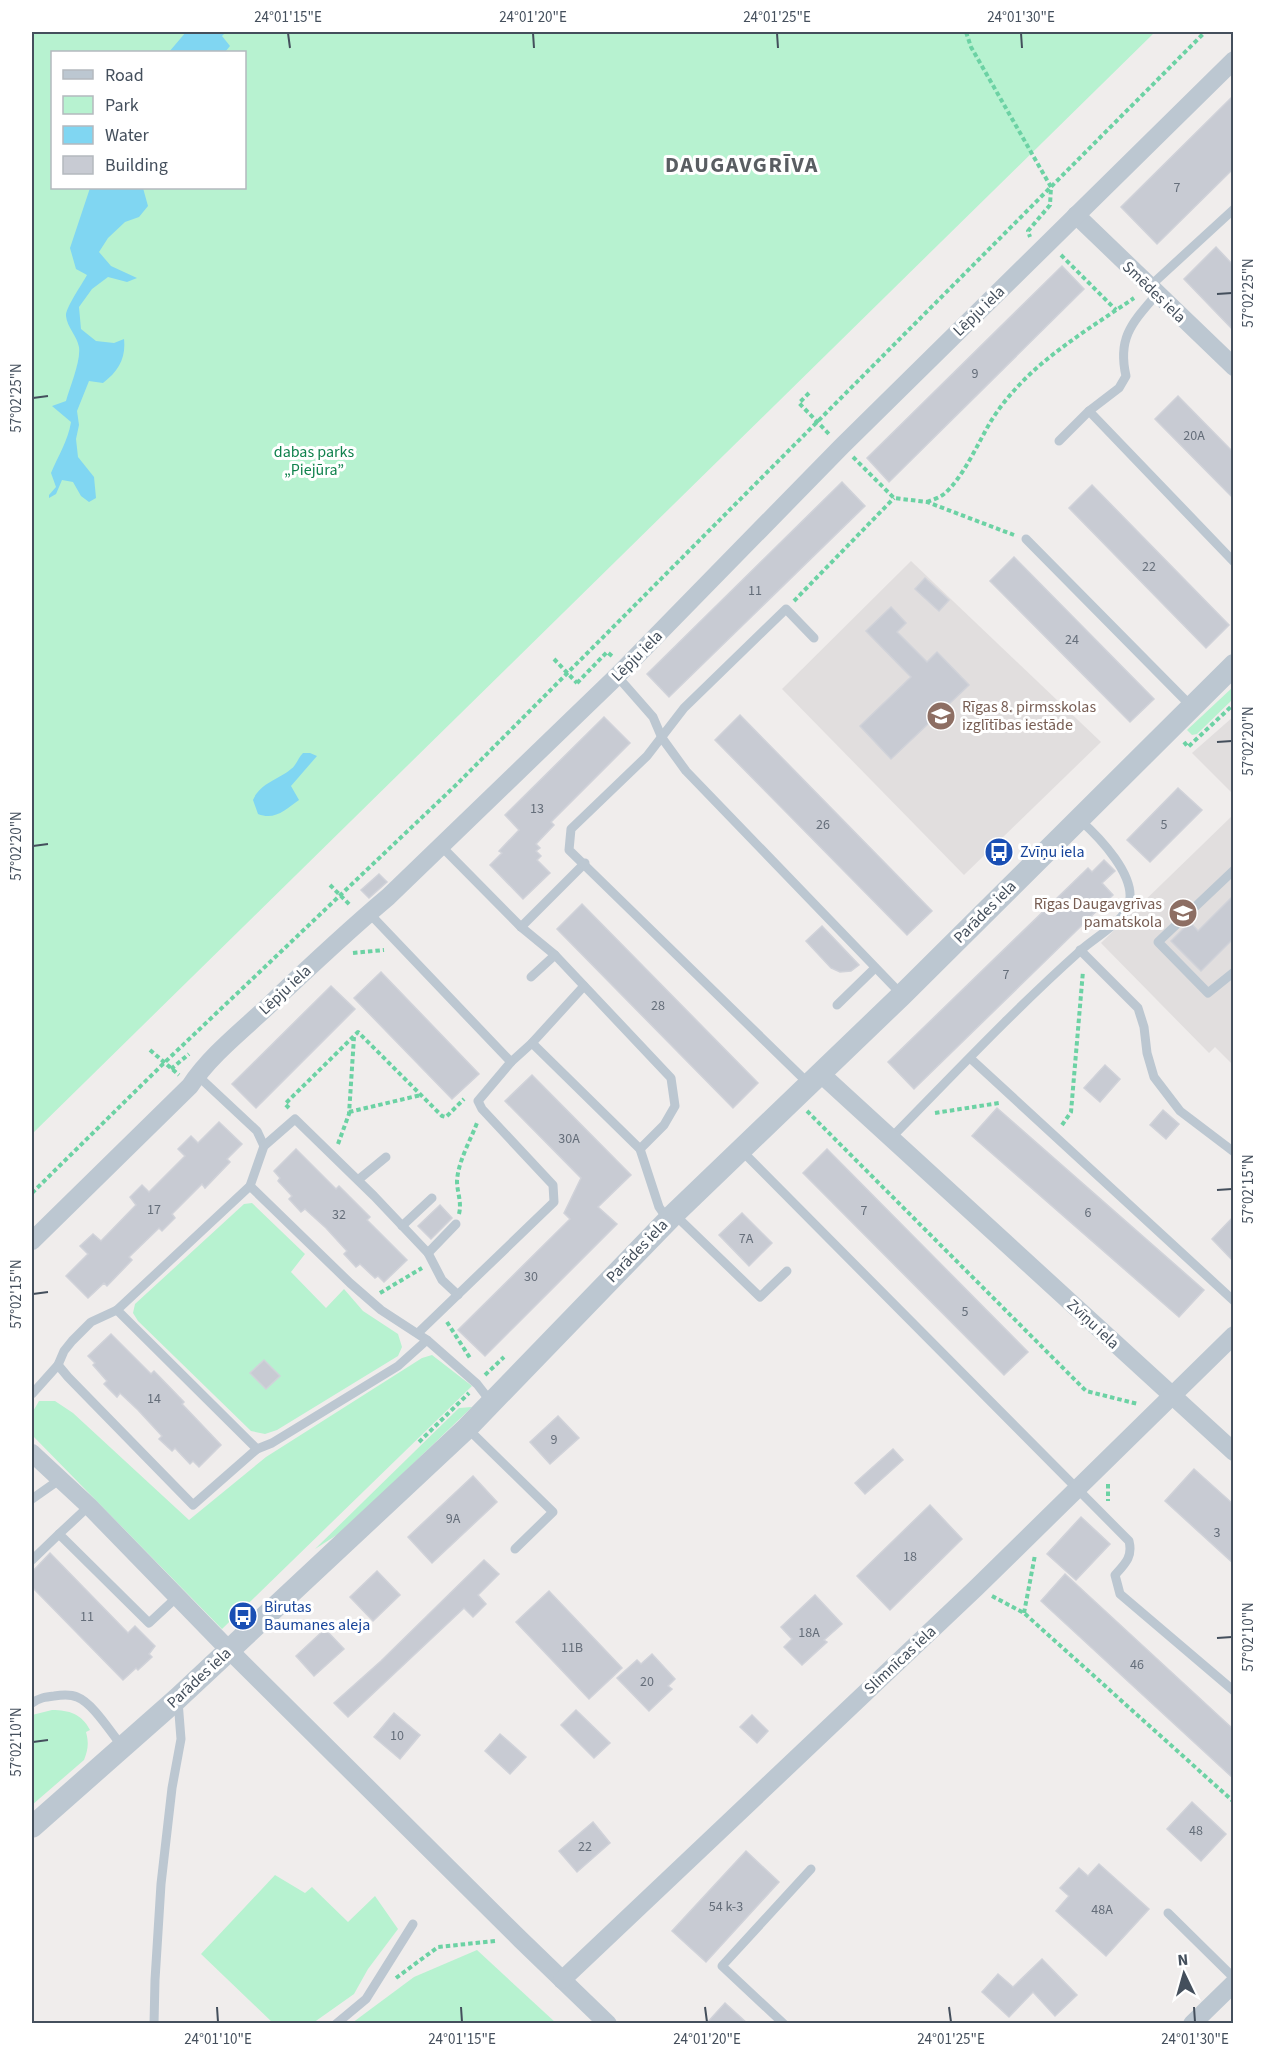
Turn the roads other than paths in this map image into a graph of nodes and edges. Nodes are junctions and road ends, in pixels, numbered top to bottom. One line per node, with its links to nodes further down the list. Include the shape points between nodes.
1 (1233, 60): 3 (street, Lēpju iela)
2 (1232, 214): 4 (lane)
3 (1076, 215): 4 (street, Smēdes iela); 12 (street, Lēpju iela)
4 (1153, 291): 5 (street, Smēdes iela); 6 (lane, via 1124,340 1126,376 1119,388)
5 (1233, 368)
6 (1089, 411): 7 (lane); 9 (lane)
7 (1059, 441)
8 (1026, 539): 13 (lane)
9 (1233, 562)
10 (814, 638): 14 (lane, via 786,609 684,708)
11 (1233, 665): 13 (street, Parādes iela)
12 (617, 676): 14 (lane, via 653,717); 16 (street, Lēpju iela)
13 (1192, 706): 15 (street, Parādes iela)
14 (662, 738): 17 (lane, via 572,830 569,850); 23 (lane, via 686,771)
15 (1080, 819): 21 (lane, via 1122,868 1129,902 1123,915); 27 (street, Parādes iela)
16 (441, 846): 19 (street, Lēpju iela); 20 (lane)
17 (585, 864): 20 (lane); 33 (lane)
18 (1233, 870): 24 (lane, via 1158,942 1208,993)
19 (369, 913): 31 (lane); 32 (street, Lēpju iela)
20 (521, 927): 22 (lane)
21 (1082, 953): 30 (lane); 38 (lane, via 1138,1008 1154,1077 1180,1111)
22 (555, 955): 25 (lane); 26 (lane)
23 (875, 968): 27 (lane); 28 (lane)
24 (1233, 972)
25 (531, 977)
26 (584, 986): 29 (lane); 36 (lane, via 671,1078 675,1106 664,1125)
27 (902, 995): 33 (street, Parādes iela)
28 (837, 1005)
29 (532, 1043): 31 (lane); 36 (lane)
30 (970, 1058): 34 (lane); 50 (lane)
31 (511, 1062): 49 (lane, via 477,1101 553,1185 554,1202)
32 (197, 1075): 35 (lane, via 257,1131); 46 (street, Lēpju iela)
33 (815, 1079): 34 (street, Zvīņu iela); 37 (street, Parādes iela)
34 (891, 1138): 58 (street, Zvīņu iela)
35 (264, 1146): 40 (lane, via 294,1119); 41 (lane)
36 (640, 1149): 43 (lane, via 659,1207)
37 (741, 1150): 43 (street, Parādes iela); 64 (lane)
38 (1233, 1152)
39 (386, 1157): 40 (lane)
40 (358, 1180): 45 (lane)
41 (250, 1186): 51 (lane); 52 (lane, via 358,1290)
42 (432, 1198): 45 (lane)
43 (671, 1217): 48 (lane, via 760,1297); 57 (street, Parādes iela)
44 (456, 1224): 47 (lane)
45 (402, 1226): 47 (lane)
46 (32, 1241)
47 (431, 1257): 49 (lane, via 442,1280)
48 (787, 1272)
49 (458, 1295): 52 (lane)
50 (1233, 1301)
51 (117, 1310): 55 (lane, via 91,1322 64,1351); 60 (lane)
52 (418, 1334): 54 (lane)
53 (1233, 1335): 58 (street, Slimnīcas iela)
54 (427, 1340): 57 (lane, via 477,1384); 60 (lane, via 398,1366)
55 (58, 1365): 56 (lane); 60 (lane, via 193,1505)
56 (32, 1394)
57 (491, 1402): 59 (street, Parādes iela)
58 (1166, 1403): 61 (street, Zvīņu iela); 64 (street, Slimnīcas iela)
59 (467, 1428): 68 (lane, via 553,1512); 71 (street, Parādes iela)
60 (257, 1449)
61 (1233, 1452)
62 (34, 1461): 63 (street)
63 (59, 1480): 65 (lane); 66 (street)
64 (1077, 1488): 72 (lane, via 1129,1541 1132,1551 1115,1575 1120,1594); 81 (street, Slimnīcas iela)
65 (32, 1499)
66 (89, 1506): 67 (lane); 70 (street)
67 (59, 1534): 69 (lane); 70 (lane, via 149,1623)
68 (515, 1549)
69 (32, 1560)
70 (177, 1597): 71 (street)
71 (230, 1651): 73 (street, Parādes iela); 81 (street)
72 (1233, 1691)
73 (177, 1699): 75 (street, Parādes iela); 83 (lane, via 181,1739 161,1884)
74 (32, 1703): 75 (lane, via 50,1696 78,1697)
75 (124, 1748): 76 (street, Parādes iela)
76 (32, 1827)
77 (811, 1869): 86 (lane, via 722,1966)
78 (1168, 1913): 80 (lane)
79 (413, 1924): 84 (lane, via 366,1999)
80 (1233, 1978)
81 (561, 1980): 85 (street)
82 (1233, 1983): 87 (street)
83 (154, 2024)
84 (336, 2024)
85 (608, 2024)
86 (784, 2024)
87 (1192, 2024)

